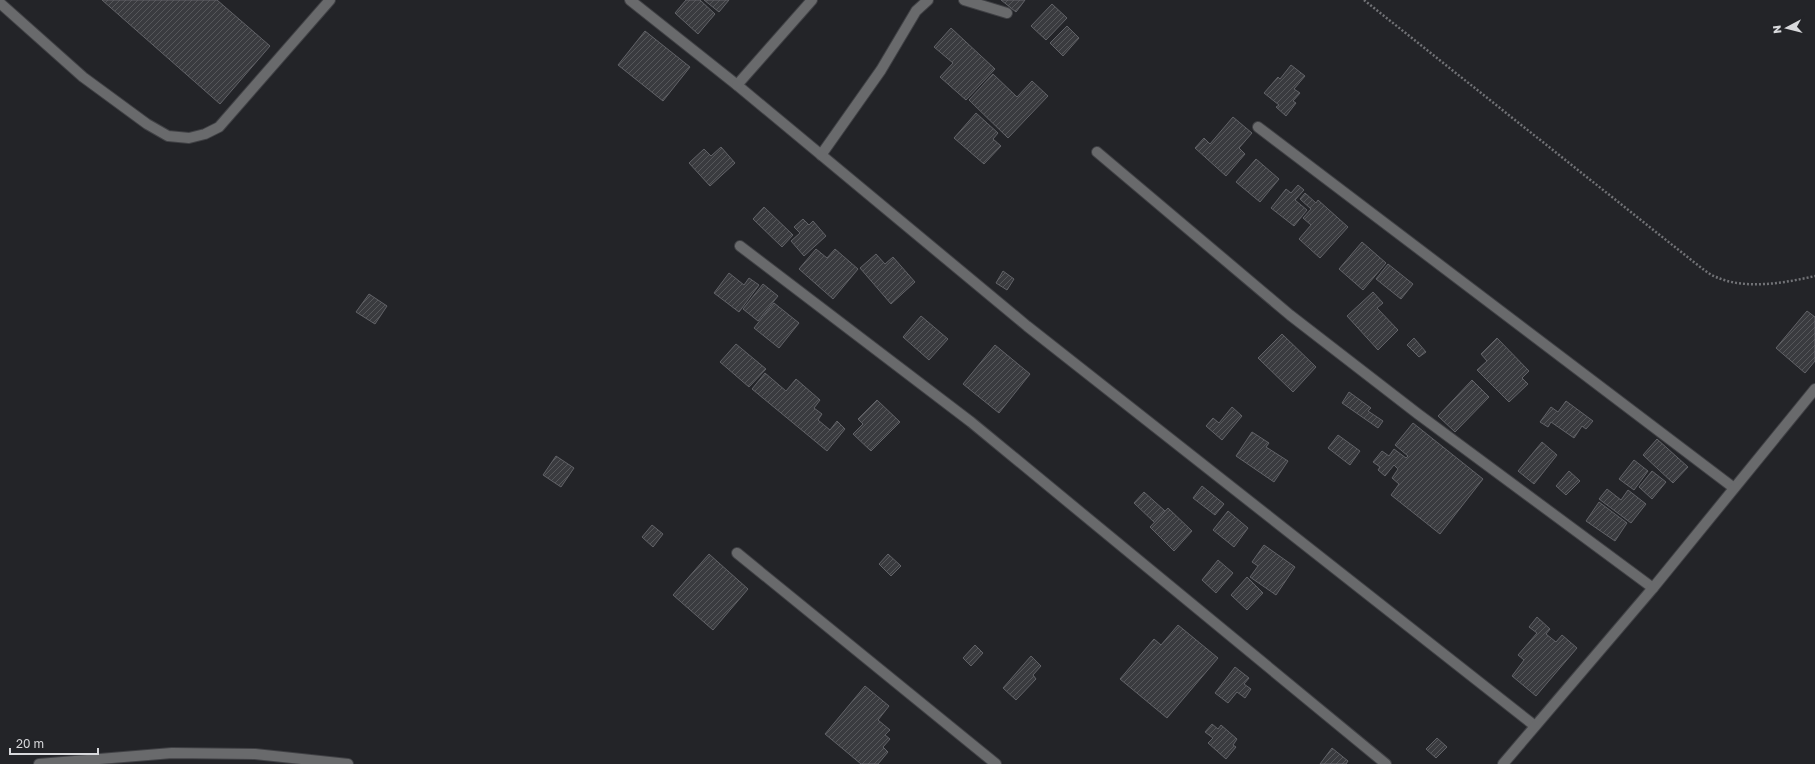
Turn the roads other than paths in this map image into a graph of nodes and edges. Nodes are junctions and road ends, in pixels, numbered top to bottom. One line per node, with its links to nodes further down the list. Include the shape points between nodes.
1 (330, 0): 6 (street, via 219,127 189,138 168,136 147,124 84,77)
2 (630, 0): 8 (street)
3 (812, 0): 8 (street)
4 (928, 0): 11 (street, via 916,11 882,70)
5 (964, 0): 7 (street)
6 (0, 3)
7 (1007, 13)
8 (737, 85): 11 (street)
9 (1258, 127): 14 (street)
10 (1097, 152): 16 (street, via 1290,315 1418,414)
11 (822, 155): 17 (street, via 1033,331)
12 (740, 246): 21 (street, via 971,422)
13 (1815, 389): 14 (street)
14 (1734, 488): 16 (street)
15 (737, 553): 20 (street)
16 (1653, 588): 17 (street)
17 (1535, 726): 22 (street)
18 (39, 764): 19 (street, via 172,753 255,754)
19 (348, 764)
20 (996, 764)
21 (1386, 764)
22 (1503, 764)

